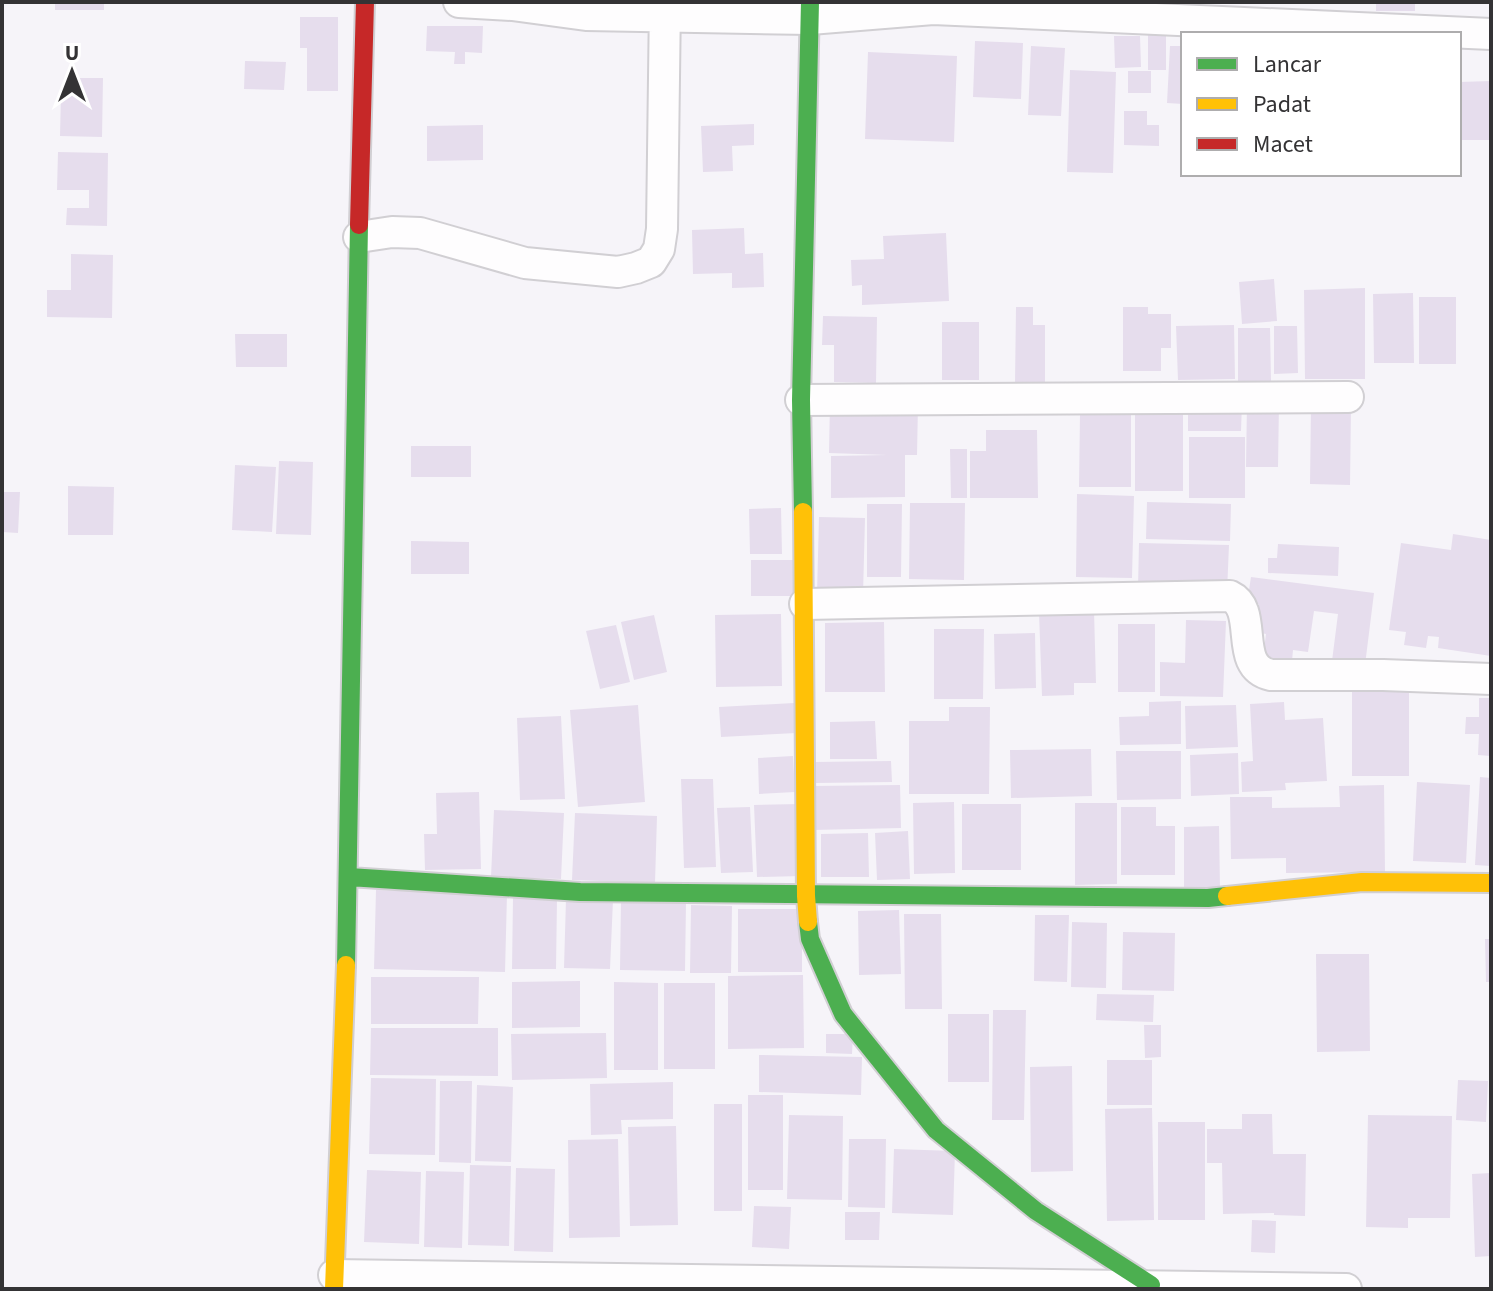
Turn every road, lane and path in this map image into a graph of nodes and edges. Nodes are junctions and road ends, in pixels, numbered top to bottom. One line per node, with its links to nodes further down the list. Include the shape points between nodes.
1 (365, 2): 8 (street)
2 (459, 2): 3 (street, via 586,15)
3 (665, 9): 4 (street); 8 (street, via 662,229 651,262 618,272 525,263 420,233)
4 (810, 11): 5 (street, via 933,9); 10 (street)
5 (1446, 32)
6 (1461, 33): 7 (street)
7 (1491, 34)
8 (359, 237): 13 (street)
9 (1348, 397): 10 (street)
10 (801, 400): 11 (street)
11 (805, 604): 12 (street, via 1230,596 1243,608 1250,652 1262,673); 15 (street)
12 (1491, 679)
13 (349, 877): 15 (street, via 580,892); 16 (street)
14 (1491, 883): 15 (street, via 1362,882 1208,898)
15 (806, 896): 17 (street, via 810,939 843,1014 936,1130 1036,1211)
16 (334, 1282): 17 (street)
17 (1151, 1285): 18 (street)
18 (1346, 1289)

